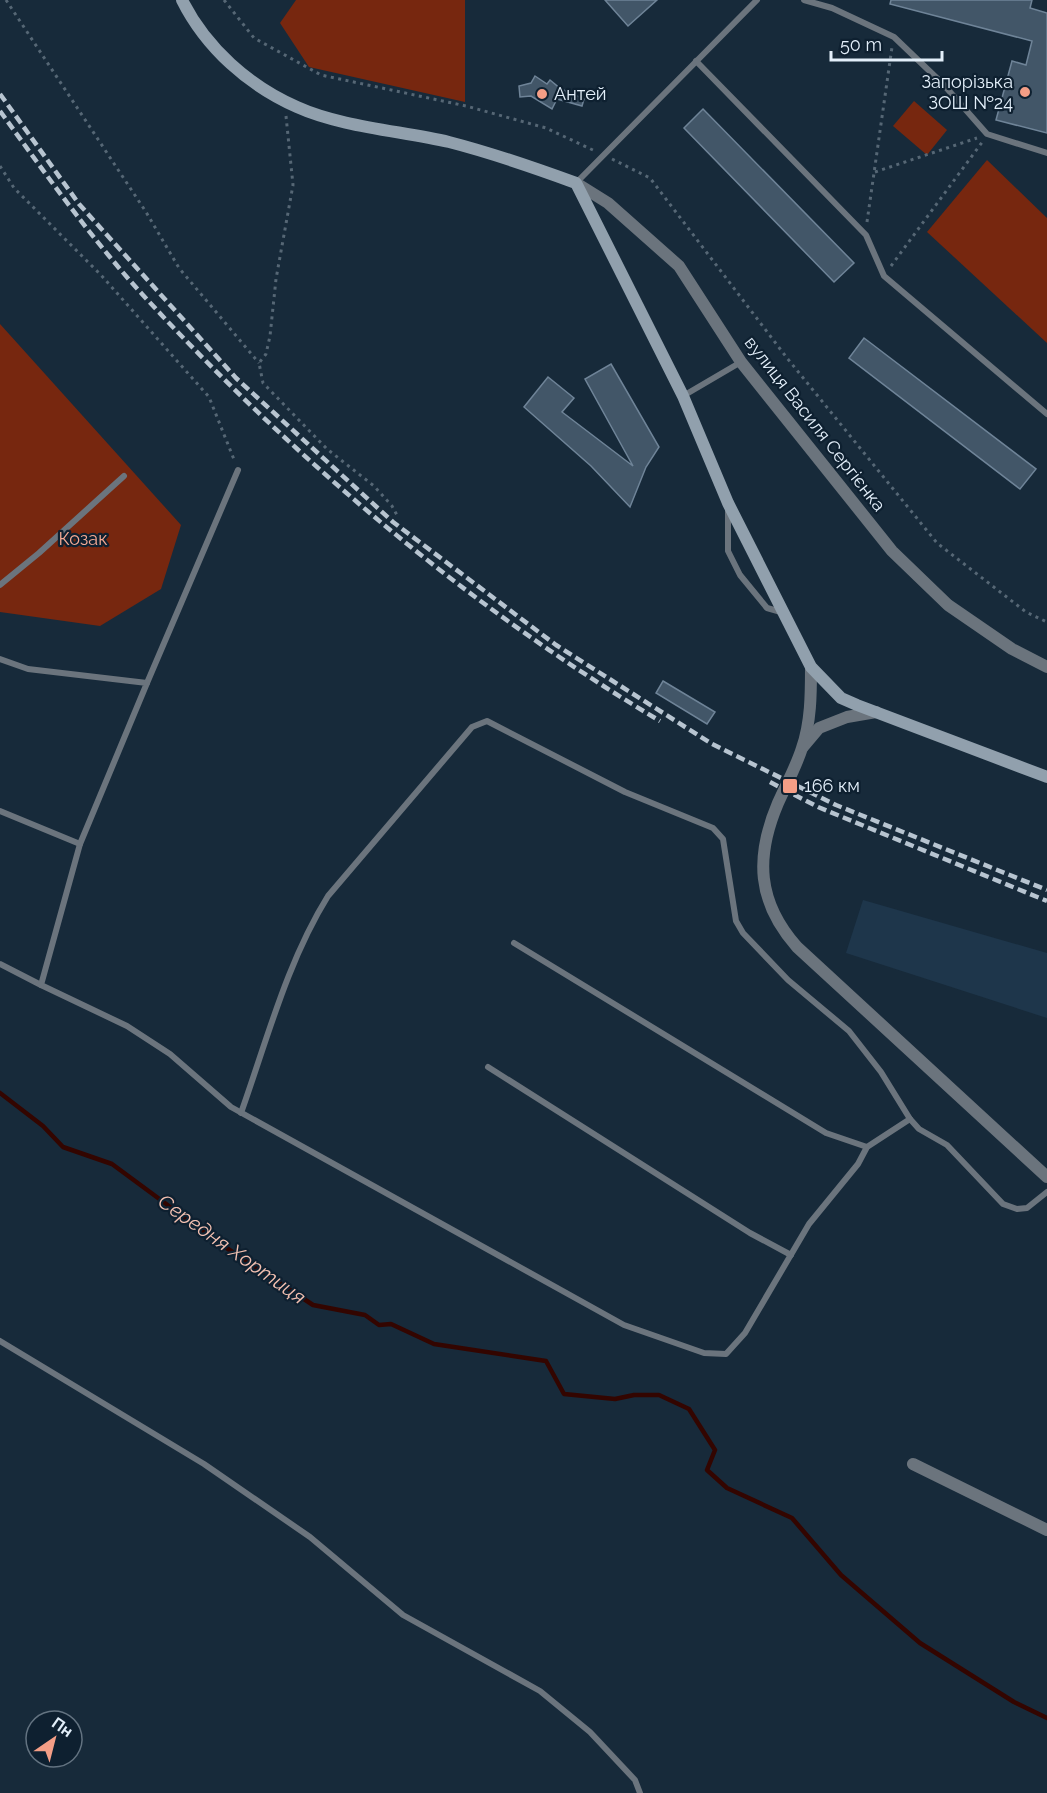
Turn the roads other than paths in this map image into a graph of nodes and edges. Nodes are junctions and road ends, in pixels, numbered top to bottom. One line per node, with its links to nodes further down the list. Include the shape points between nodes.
1 (182, 0): 8 (main road, вулиця Василя Сергієнка, via 216,50 258,86 299,108 367,127 450,142)
2 (757, 0): 6 (lane)
3 (804, 0): 5 (lane)
4 (830, 0): 5 (lane)
5 (832, 8): 7 (lane, via 894,37 987,134)
6 (696, 61): 8 (lane); 11 (lane, via 866,235 884,276)
7 (1047, 153)
8 (576, 183): 9 (street, вулиця Василя Сергієнка, via 608,203 679,266); 10 (main road)
9 (741, 362): 10 (lane); 18 (street, вулиця Василя Сергієнка, via 892,551 948,605 1012,649)
10 (683, 396): 14 (main road)
11 (1047, 414)
12 (238, 470): 20 (lane)
13 (124, 476): 15 (lane)
14 (728, 502): 16 (main road); 16 (lane, via 728,551 754,594 767,608)
15 (0, 585)
16 (784, 613): 19 (main road)
17 (0, 659): 20 (lane, via 28,669)
18 (1047, 666)
19 (811, 667): 21 (main road, via 841,698); 22 (street, via 811,704)
20 (147, 683): 25 (lane)
21 (876, 712): 22 (street, via 847,717 819,728); 23 (main road)
22 (802, 748): 33 (street, via 776,807 762,855 765,890 775,917 797,947)
23 (1047, 777)
24 (0, 811): 25 (lane)
25 (80, 844): 28 (lane)
26 (514, 943): 32 (lane, via 826,1132)
27 (0, 964): 28 (lane)
28 (41, 985): 30 (lane, via 136,1032 170,1054)
29 (488, 1067): 35 (lane)
30 (241, 1113): 31 (lane, via 291,970 323,905 340,880 472,727 487,721 625,792 712,828 723,839 736,921 743,933 788,980 849,1031); 35 (lane, via 624,1325 704,1353 726,1354 745,1334)
31 (910, 1119): 32 (lane); 34 (lane, via 919,1129 947,1145 1003,1204 1027,1208)
32 (867, 1147): 35 (lane, via 858,1164 809,1224)
33 (1047, 1177)
34 (1047, 1192)
35 (791, 1255)
36 (0, 1341): 39 (lane, via 204,1464 310,1538 403,1616 540,1691 590,1732 635,1780)
37 (913, 1464): 38 (street)
38 (1047, 1530)
39 (640, 1793)

